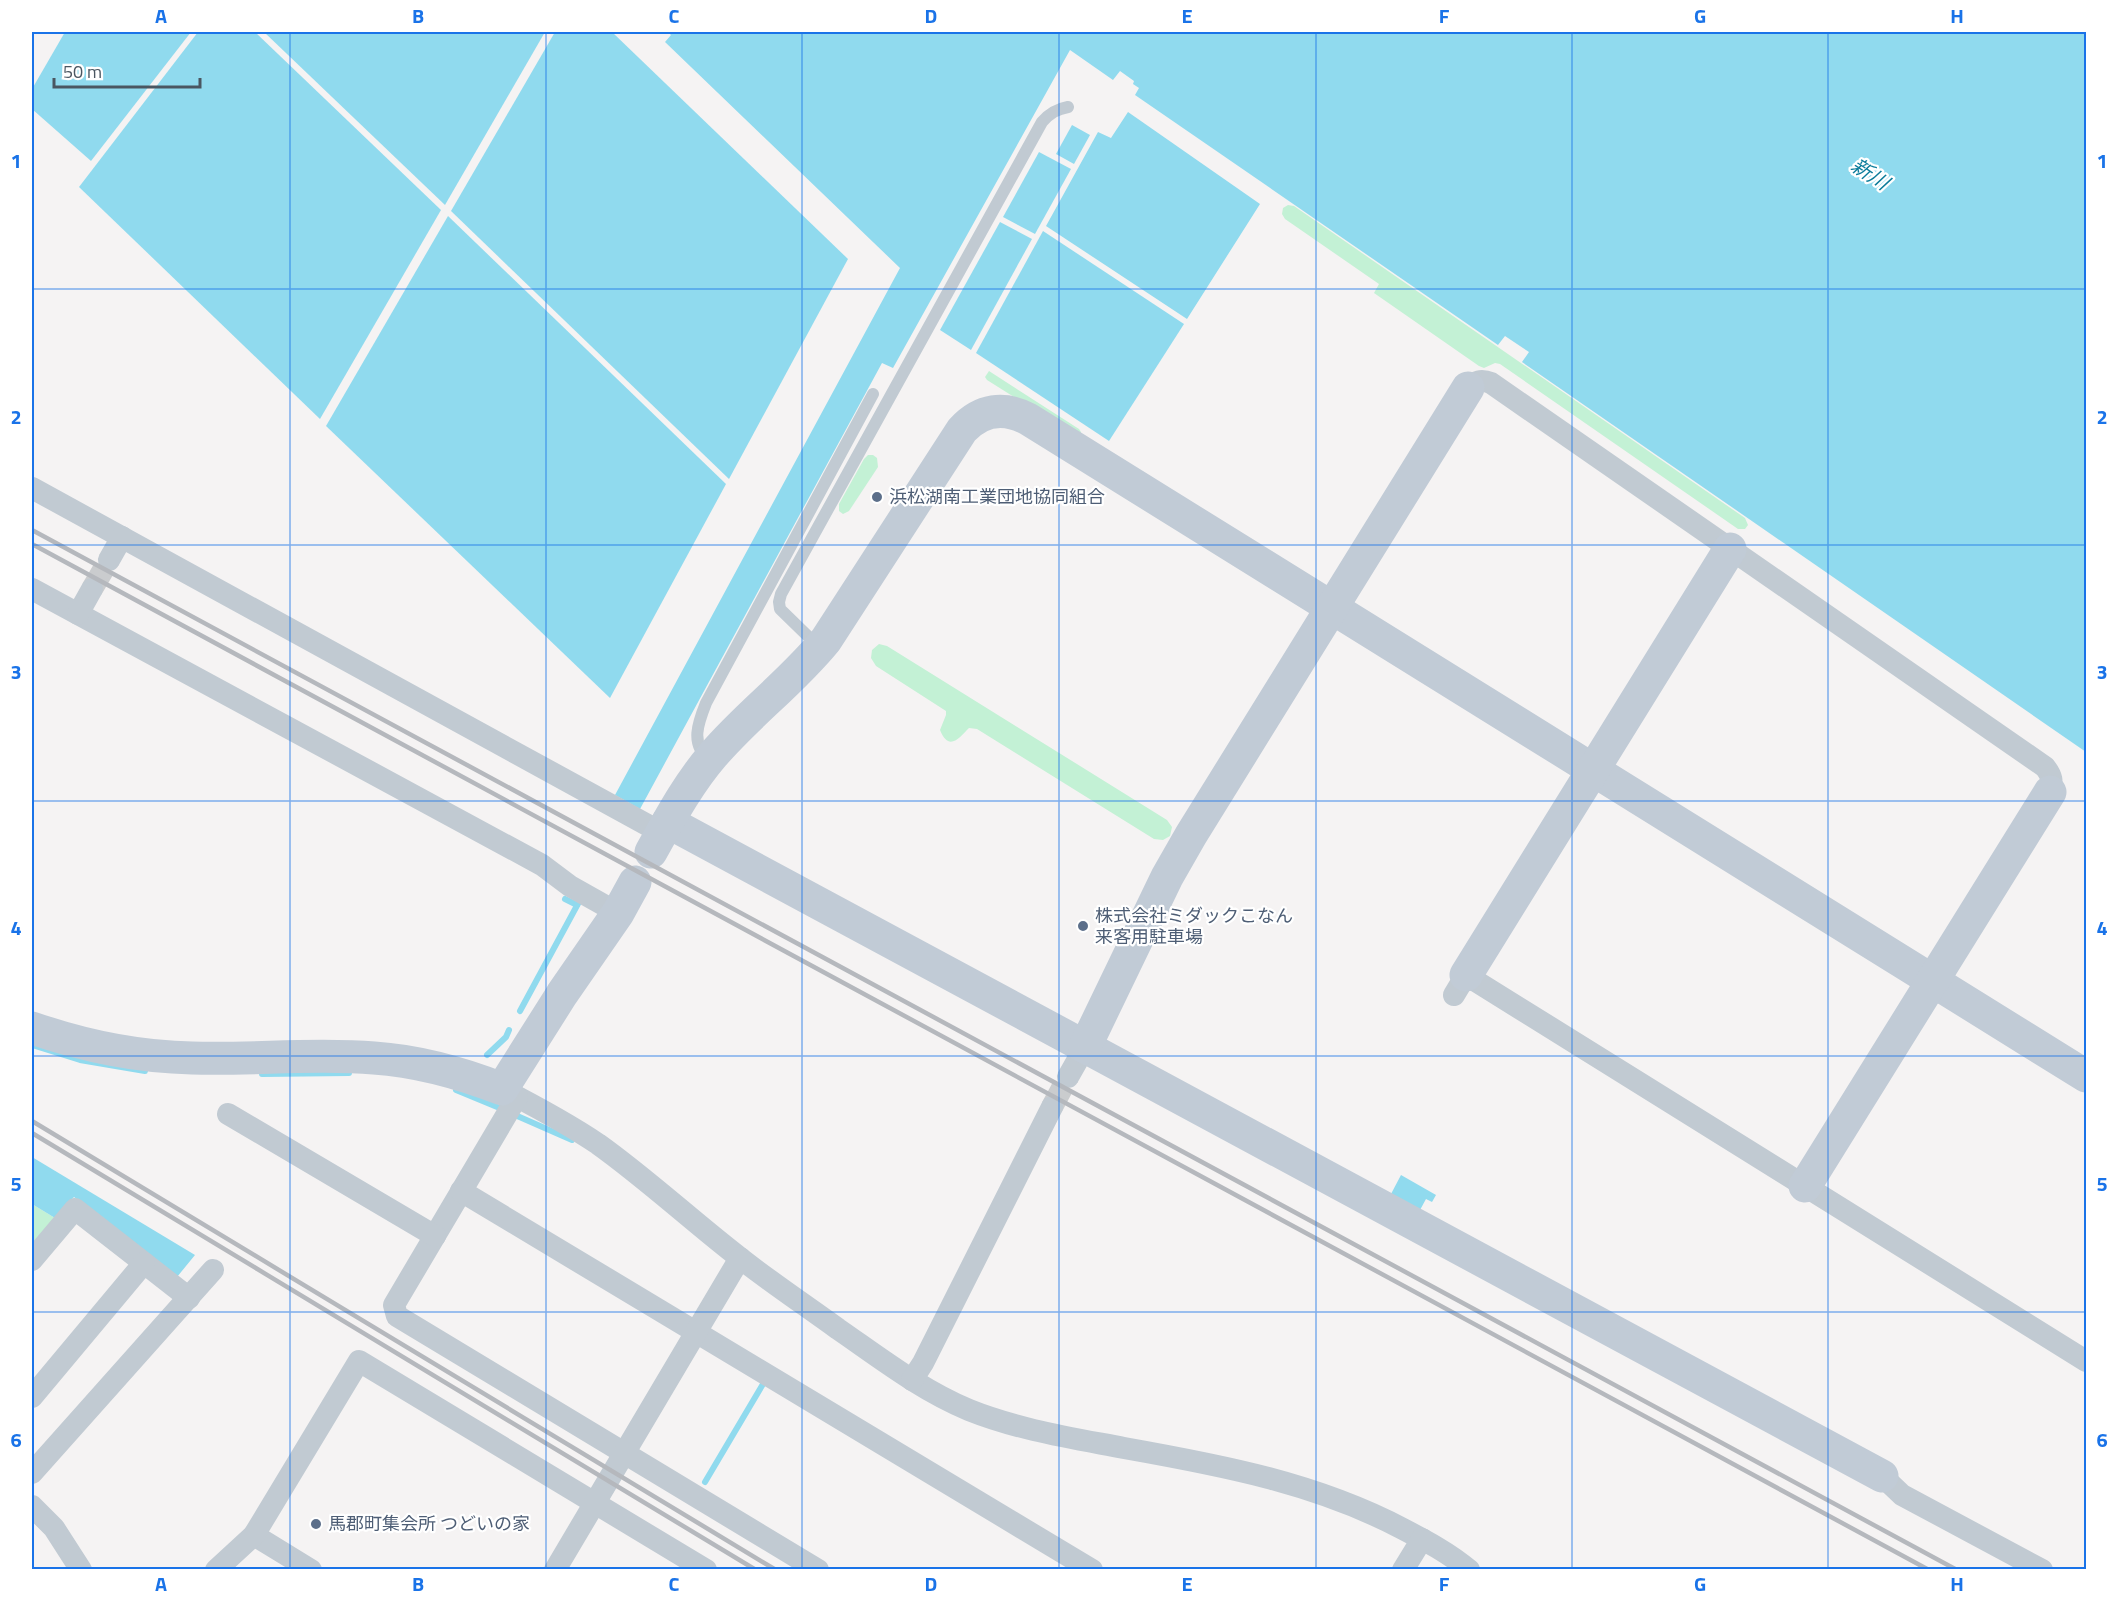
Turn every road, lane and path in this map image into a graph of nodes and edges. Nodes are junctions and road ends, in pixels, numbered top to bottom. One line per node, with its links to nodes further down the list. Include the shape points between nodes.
1 (1068, 107): 12 (lane, via 1049,114 1042,122 781,594 780,609)
2 (1468, 388): 6 (street, via 1483,380 1491,383); 10 (street)
3 (873, 394): 13 (lane, via 701,714 699,750)
4 (32, 488): 5 (street)
5 (122, 537): 7 (street); 16 (street)
6 (1730, 549): 14 (street); 15 (street, via 2044,767 2050,774)
7 (109, 560)
8 (92, 588): 11 (street)
9 (32, 589): 11 (street)
10 (1331, 608): 12 (street, via 1028,419 998,410 978,416 962,430); 14 (street); 22 (street, via 1178,855)
11 (78, 614): 18 (street, via 542,865)
12 (820, 647): 13 (street)
13 (710, 759): 16 (street, via 681,798)
14 (1593, 770): 19 (street); 20 (street)
15 (2050, 792): 19 (street)
16 (660, 836): 22 (street)
17 (635, 882): 18 (street)
18 (618, 913): 25 (street, via 562,994)
19 (1932, 981): 23 (street); 28 (street)
20 (1460, 985): 28 (street)
21 (32, 1028): 25 (street, via 84,1045 165,1057 349,1056 401,1061 453,1072)
22 (1085, 1047): 24 (street); 42 (street)
23 (2086, 1076)
24 (1068, 1077)
25 (510, 1093): 29 (street); 31 (street, via 597,1144)
26 (1052, 1107): 38 (street)
27 (228, 1114): 30 (street)
28 (1805, 1186): 37 (street)
29 (461, 1191): 30 (street); 36 (street)
30 (435, 1236): 40 (street, via 394,1305 397,1316)
31 (740, 1258): 36 (street); 38 (street)
32 (32, 1260): 33 (street, via 75,1209)
33 (144, 1263): 35 (street); 39 (street)
34 (213, 1270): 35 (street)
35 (189, 1298): 41 (street)
36 (696, 1332): 40 (street); 53 (street)
37 (2086, 1361)
38 (912, 1380): 46 (street, via 968,1410 1008,1424 1215,1464 1289,1483 1360,1509)
39 (32, 1397)
40 (624, 1453): 43 (street); 52 (street)
41 (32, 1473)
42 (1882, 1476): 56 (street, via 1902,1495)
43 (595, 1502): 45 (street, via 359,1361); 50 (street); 51 (street)
44 (32, 1506): 47 (street, via 54,1528)
45 (254, 1535): 48 (street); 49 (street)
46 (1422, 1539): 54 (street); 55 (street)
47 (81, 1569)
48 (216, 1569)
49 (311, 1569)
50 (555, 1569)
51 (706, 1569)
52 (818, 1569)
53 (1092, 1569)
54 (1403, 1569)
55 (1469, 1569)
56 (2042, 1569)

